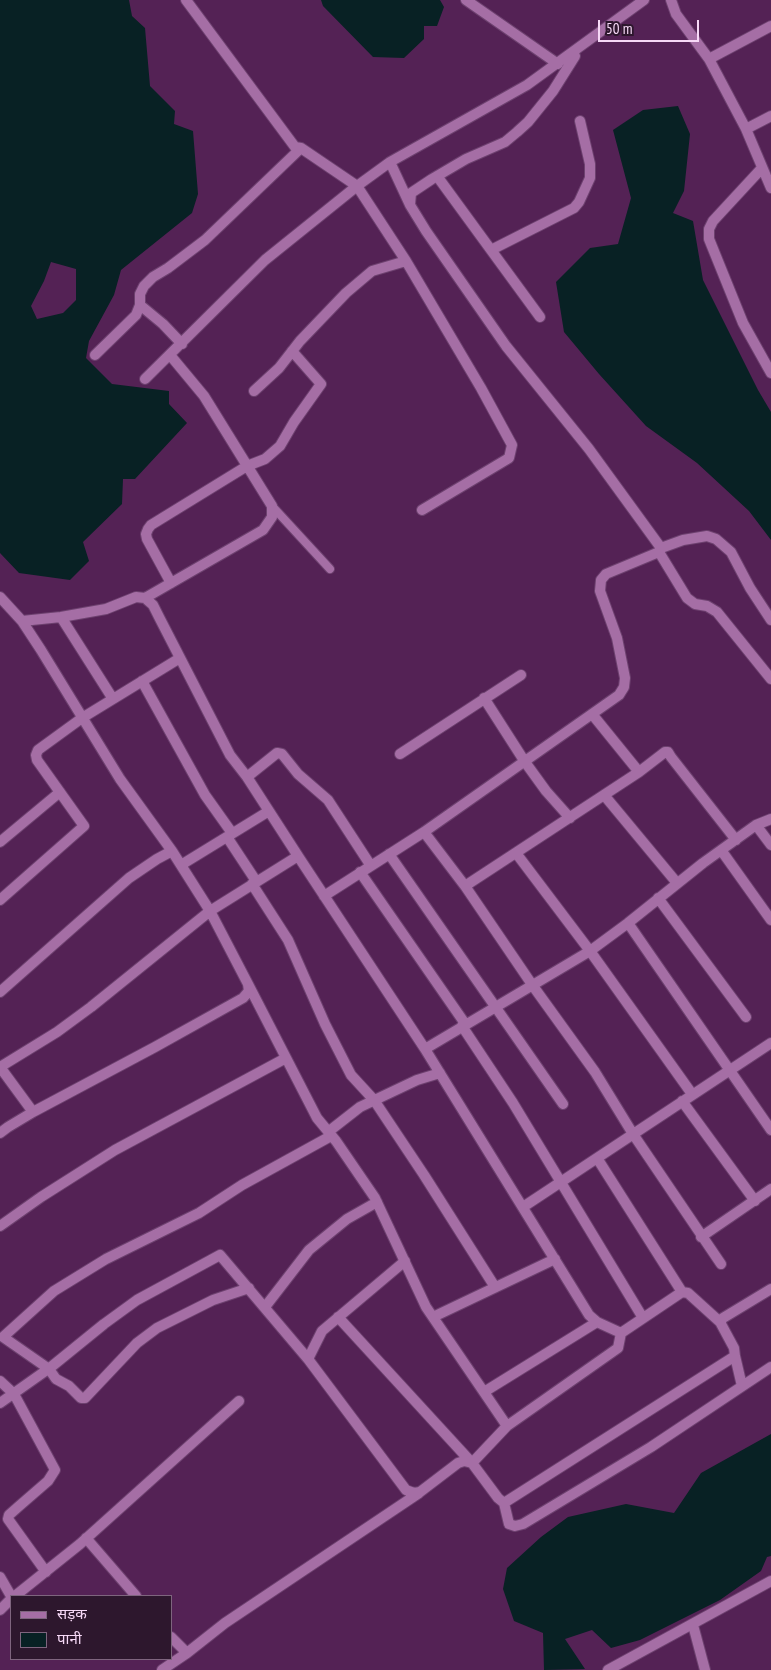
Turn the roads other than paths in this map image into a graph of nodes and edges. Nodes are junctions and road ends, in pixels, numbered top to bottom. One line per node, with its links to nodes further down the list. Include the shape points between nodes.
1 (186, 0): 12 (street, via 295,147)
2 (466, 0): 8 (street)
3 (644, 0): 6 (street)
4 (671, 0): 7 (street, via 676,14)
5 (771, 26): 7 (street)
6 (584, 44): 8 (street); 15 (street, via 553,90 517,132 505,142)
7 (709, 59): 11 (street)
8 (558, 64): 13 (street, via 527,85)
9 (771, 116): 11 (street)
10 (580, 121): 19 (street, via 590,178 579,202 574,208)
11 (746, 129): 14 (street)
12 (301, 148): 16 (street); 21 (street, via 205,240 153,277 140,294)
13 (390, 162): 16 (street); 18 (street)
14 (762, 168): 17 (street); 27 (street, via 713,221 709,239 743,323)
15 (437, 176): 18 (street, via 411,193); 19 (street)
16 (357, 186): 20 (street); 23 (street, via 265,260)
17 (771, 188)
18 (410, 206): 33 (street, via 506,346 589,449)
19 (491, 250): 22 (street)
20 (406, 261): 24 (street, via 372,271 346,293); 32 (street, via 512,445 508,458)
21 (140, 305): 23 (street); 25 (street, via 136,315)
22 (540, 317)
23 (182, 344): 26 (street)
24 (292, 351): 29 (street); 30 (street, via 320,382 320,387 280,446 264,459)
25 (95, 355)
26 (170, 355): 28 (street); 30 (street, via 204,396)
27 (771, 373)
28 (145, 379)
29 (254, 391)
30 (247, 466): 31 (street); 35 (street, via 148,529 148,539)
31 (272, 506): 34 (lane); 35 (street, via 272,517 262,530)
32 (422, 510)
33 (660, 550): 39 (street, via 683,540 707,536 716,539 731,552); 43 (street, via 687,598 717,612); 47 (street, via 606,574 601,580 600,592 617,638 625,678 619,695)
34 (330, 569)
35 (171, 582): 37 (street)
36 (0, 597): 40 (street)
37 (145, 598): 38 (street, via 136,597 106,609); 41 (street, via 153,605)
38 (62, 617): 40 (street); 46 (street)
39 (771, 620)
40 (22, 621): 48 (street)
41 (180, 658): 44 (street); 52 (street, via 230,756)
42 (521, 674): 45 (street)
43 (771, 679)
44 (142, 681): 46 (street); 60 (street)
45 (484, 698): 49 (street); 50 (street)
46 (113, 699): 48 (street)
47 (592, 714): 50 (street); 51 (street)
48 (82, 718): 53 (street, via 38,750 36,755); 65 (street, via 120,779)
49 (400, 754)
50 (525, 762): 56 (street); 59 (street)
51 (639, 772): 54 (street); 61 (street, via 668,752)
52 (247, 777): 55 (street); 70 (street, via 277,753 282,754 298,774 328,800)
53 (60, 792): 62 (street); 77 (street, via 84,824 83,828)
54 (604, 795): 56 (street); 73 (street)
55 (269, 811): 60 (street); 68 (street)
56 (570, 818): 66 (street)
57 (771, 818): 58 (street)
58 (756, 825): 61 (street); 63 (street)
59 (424, 832): 67 (street); 74 (street)
60 (230, 835): 69 (street); 72 (street)
61 (736, 840): 64 (street)
62 (0, 842)
63 (771, 845)
64 (721, 850): 73 (street); 79 (street)
65 (172, 851): 69 (street); 84 (street, via 130,878)
66 (516, 853): 74 (street); 81 (street)
67 (389, 854): 70 (street); 85 (street)
68 (298, 856): 72 (street); 75 (street)
69 (181, 865): 78 (street)
70 (371, 866): 71 (street)
71 (360, 872): 75 (street); 87 (street)
72 (254, 883): 78 (street); 95 (street, via 288,940 343,1061)
73 (677, 883): 76 (street)
74 (465, 886): 83 (street)
75 (324, 896): 89 (street)
76 (658, 898): 80 (street); 86 (street)
77 (0, 900)
78 (210, 911): 82 (street); 91 (street, via 84,1012)
79 (771, 920)
80 (628, 923): 81 (street); 92 (street)
81 (590, 951): 83 (street); 94 (street)
82 (248, 984): 90 (street); 98 (street, via 249,991 243,998)
83 (533, 986): 85 (street); 102 (street, via 596,1072)
84 (0, 992)
85 (496, 1007): 87 (street); 97 (street)
86 (746, 1017)
87 (464, 1026): 89 (street); 104 (street)
88 (771, 1043): 92 (street)
89 (425, 1049): 93 (street)
90 (286, 1058): 101 (street, via 317,1118); 109 (street, via 115,1150)
91 (0, 1067): 98 (street)
92 (729, 1070): 94 (street); 99 (street)
93 (440, 1072): 95 (street); 108 (street)
94 (692, 1094): 96 (street)
95 (374, 1100): 101 (street, via 360,1107); 114 (street)
96 (682, 1101): 102 (street); 106 (street)
97 (564, 1104)
98 (33, 1112): 100 (street)
99 (771, 1130)
100 (0, 1133)
101 (330, 1134): 107 (street); 125 (street, via 200,1213 106,1259 54,1291)
102 (633, 1134): 103 (street); 110 (street)
103 (597, 1158): 104 (street); 117 (street)
104 (560, 1183): 108 (street); 121 (street)
105 (771, 1189): 106 (street)
106 (755, 1200): 110 (street)
107 (377, 1202): 112 (street); 118 (street, via 348,1219 309,1250)
108 (523, 1207): 111 (street)
109 (0, 1226)
110 (701, 1237): 113 (street)
111 (554, 1259): 114 (street); 122 (street, via 589,1315)
112 (405, 1261): 119 (street); 120 (street)
113 (720, 1264)
114 (495, 1287): 120 (street)
115 (249, 1288): 118 (street); 129 (street, via 213,1300 158,1328 138,1343 84,1398 56,1379); 129 (street, via 222,1256 218,1256 138,1300)
116 (771, 1289): 123 (street)
117 (682, 1292): 121 (street); 123 (street, via 688,1293)
118 (265, 1307): 127 (street)
119 (338, 1317): 127 (street, via 322,1331); 137 (street)
120 (433, 1317): 132 (street)
121 (643, 1318): 124 (street)
122 (597, 1322): 124 (street); 132 (street)
123 (720, 1322): 126 (street)
124 (622, 1333): 136 (street, via 618,1348)
125 (1, 1335): 129 (street)
126 (735, 1356): 131 (street); 139 (street)
127 (308, 1359): 138 (street, via 406,1490)
128 (771, 1367): 131 (street)
129 (49, 1369): 133 (street)
130 (0, 1381): 133 (street)
131 (742, 1386): 139 (street, via 651,1447 523,1524 509,1524)
132 (484, 1392): 136 (street)
133 (14, 1394): 135 (street); 141 (street, via 55,1470 54,1475 8,1519)
134 (239, 1401): 140 (street)
135 (0, 1403)
136 (507, 1426): 137 (street)
137 (472, 1463): 138 (street, via 458,1463); 139 (street)
138 (420, 1492): 151 (street, via 225,1623)
139 (504, 1503)
140 (86, 1538): 141 (street); 146 (street)
141 (46, 1572): 145 (street)
142 (0, 1576): 144 (street)
143 (771, 1581): 149 (street)
144 (12, 1595)
145 (16, 1595)
146 (135, 1595)
147 (10, 1600): 148 (street)
148 (0, 1610)
149 (693, 1625): 152 (street); 155 (street)
150 (172, 1638): 151 (street)
151 (187, 1653): 153 (street)
152 (619, 1667): 154 (street)
153 (162, 1670)
154 (608, 1670)
155 (705, 1670)

